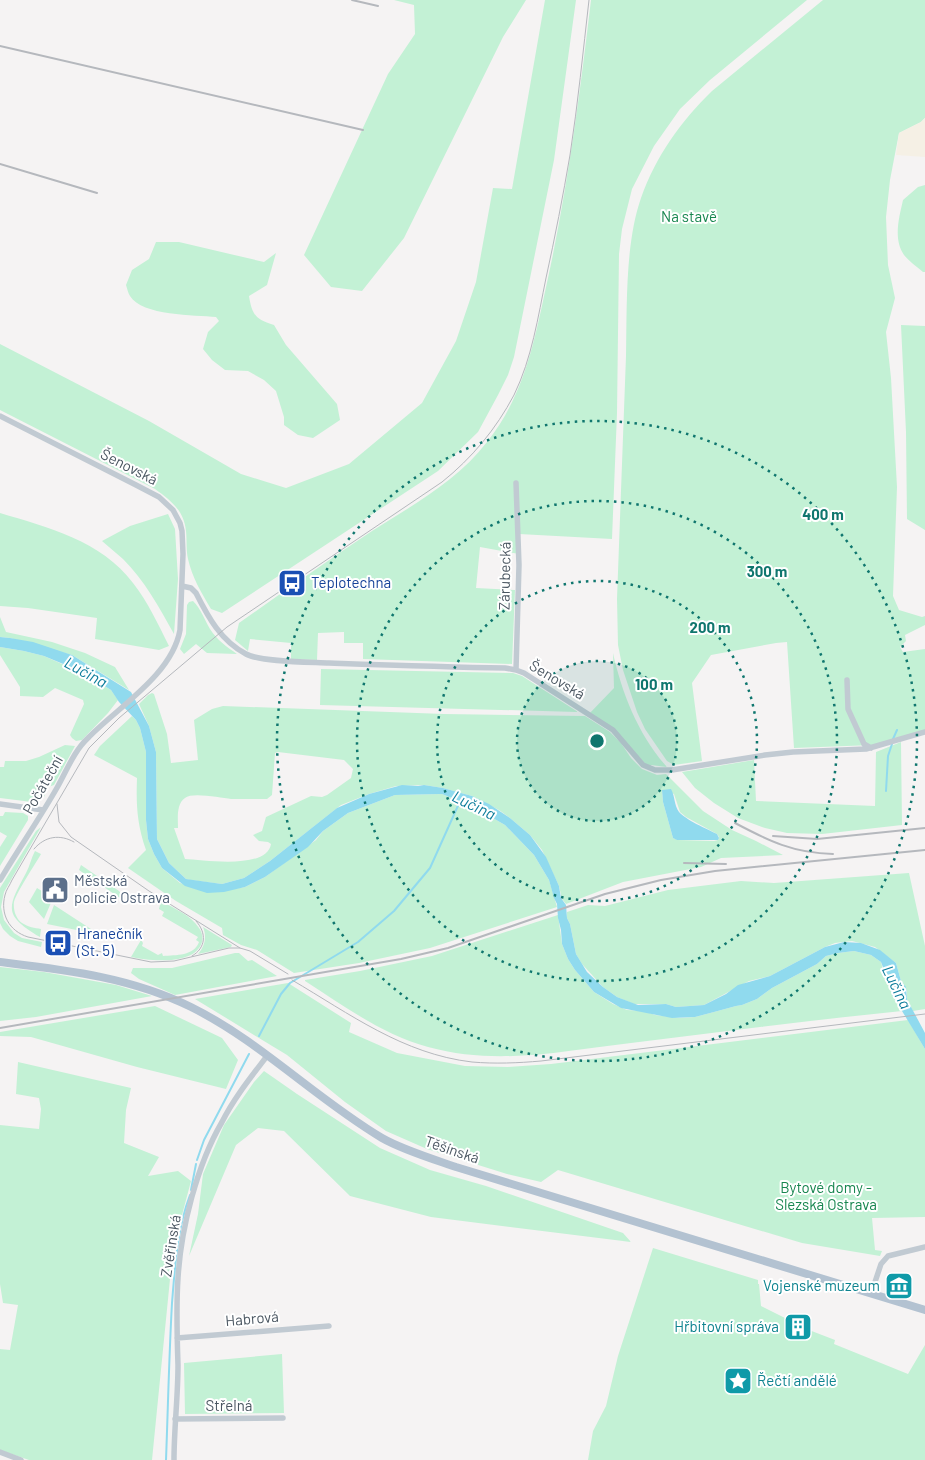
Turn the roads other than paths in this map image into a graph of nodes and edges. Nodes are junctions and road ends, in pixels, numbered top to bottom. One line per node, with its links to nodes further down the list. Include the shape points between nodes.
1 (0, 416): 3 (street, Šenovská, via 166,502 181,527)
2 (516, 483): 4 (street, Zárubecká, via 519,565)
3 (182, 586): 4 (street, Šenovská, via 196,593 219,632 248,655 305,662); 6 (street, Šenovská, via 181,624 172,655)
4 (516, 670): 8 (street, Šenovská, via 614,730 644,764 655,770 764,755)
5 (847, 680): 8 (street, via 848,710 864,744)
6 (140, 690): 10 (street, Počáteční, via 82,744)
7 (925, 732): 8 (street, Šenovská)
8 (871, 748)
9 (0, 804): 10 (street)
10 (43, 810): 11 (street, Počáteční)
11 (0, 880)
12 (0, 962): 13 (main road, Těšínská, via 99,976 161,994 217,1021)
13 (267, 1056): 15 (main road, Těšínská, via 353,1119 384,1139 417,1153); 18 (street, Zvěřinská, via 222,1121 202,1164 181,1246)
14 (925, 1247): 15 (street, via 888,1256)
15 (870, 1294): 16 (main road, Těšínská)
16 (925, 1310)
17 (329, 1326): 18 (street, Habrová)
18 (177, 1338): 20 (street, Zvěřinská)
19 (283, 1418): 20 (street, Střelná)
20 (175, 1419): 23 (street, Zvěřinská)
21 (0, 1452): 22 (street)
22 (21, 1460)
23 (174, 1460)

